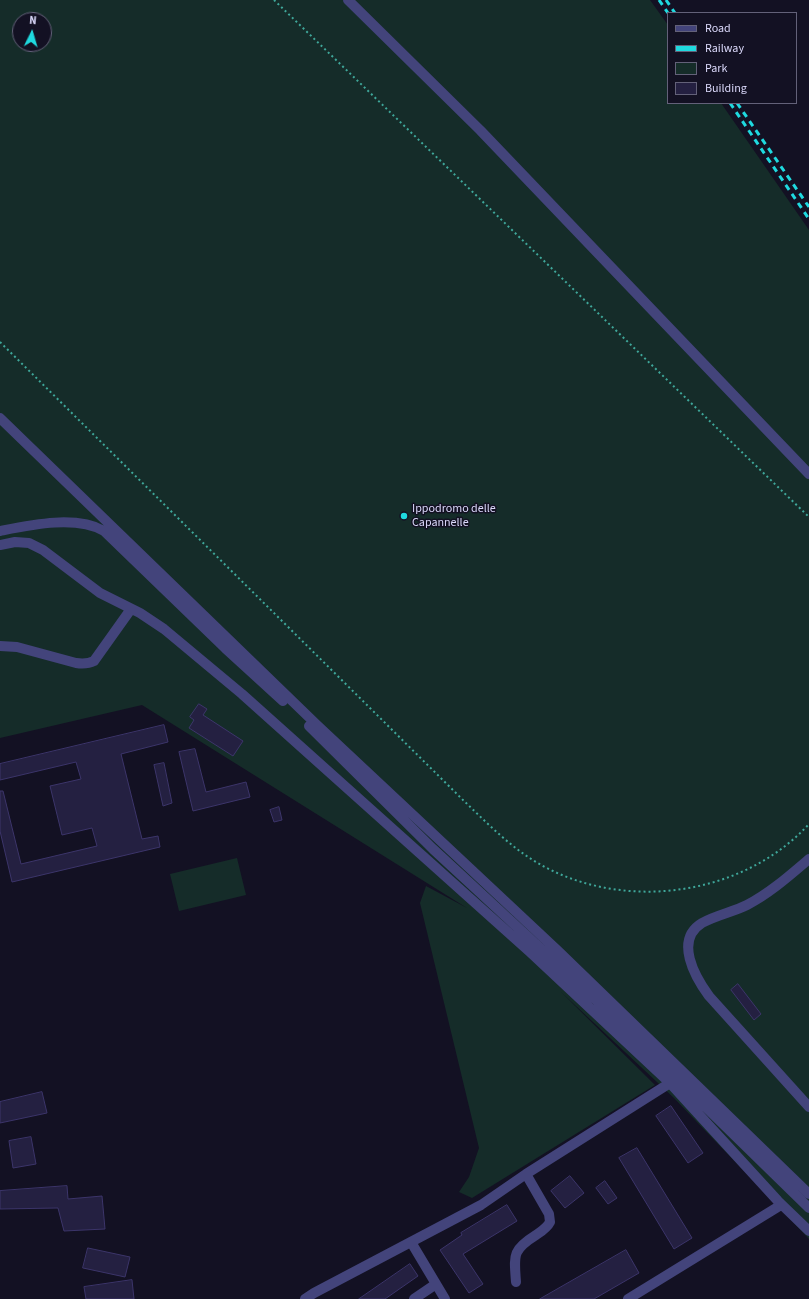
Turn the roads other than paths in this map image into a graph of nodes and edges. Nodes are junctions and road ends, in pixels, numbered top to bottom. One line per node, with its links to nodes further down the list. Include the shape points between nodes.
1 (348, 0): 3 (lane, via 470,120)
2 (0, 418): 12 (lane, via 317,725 558,951)
3 (809, 474)
4 (0, 531): 14 (lane, via 70,523 99,528 110,537 285,702 433,849 595,999)
5 (0, 545): 6 (lane, via 29,543 43,550 100,593)
6 (131, 608): 7 (lane, via 94,661 90,663 76,663 17,647); 9 (lane, via 164,629 242,694 530,952)
7 (0, 646)
8 (809, 859): 10 (lane, via 756,900 701,924 692,934 689,945 691,964 709,996)
9 (670, 1083): 11 (lane); 13 (lane)
10 (809, 1107)
11 (526, 1174): 16 (lane, via 482,1205); 17 (lane, via 549,1214 550,1222 517,1251)
12 (809, 1194)
13 (781, 1205): 15 (lane); 22 (lane)
14 (809, 1208)
15 (809, 1231)
16 (412, 1242): 18 (lane); 19 (lane)
17 (516, 1282)
18 (436, 1284): 20 (lane); 21 (lane)
19 (305, 1299)
20 (414, 1299)
21 (445, 1299)
22 (628, 1299)

